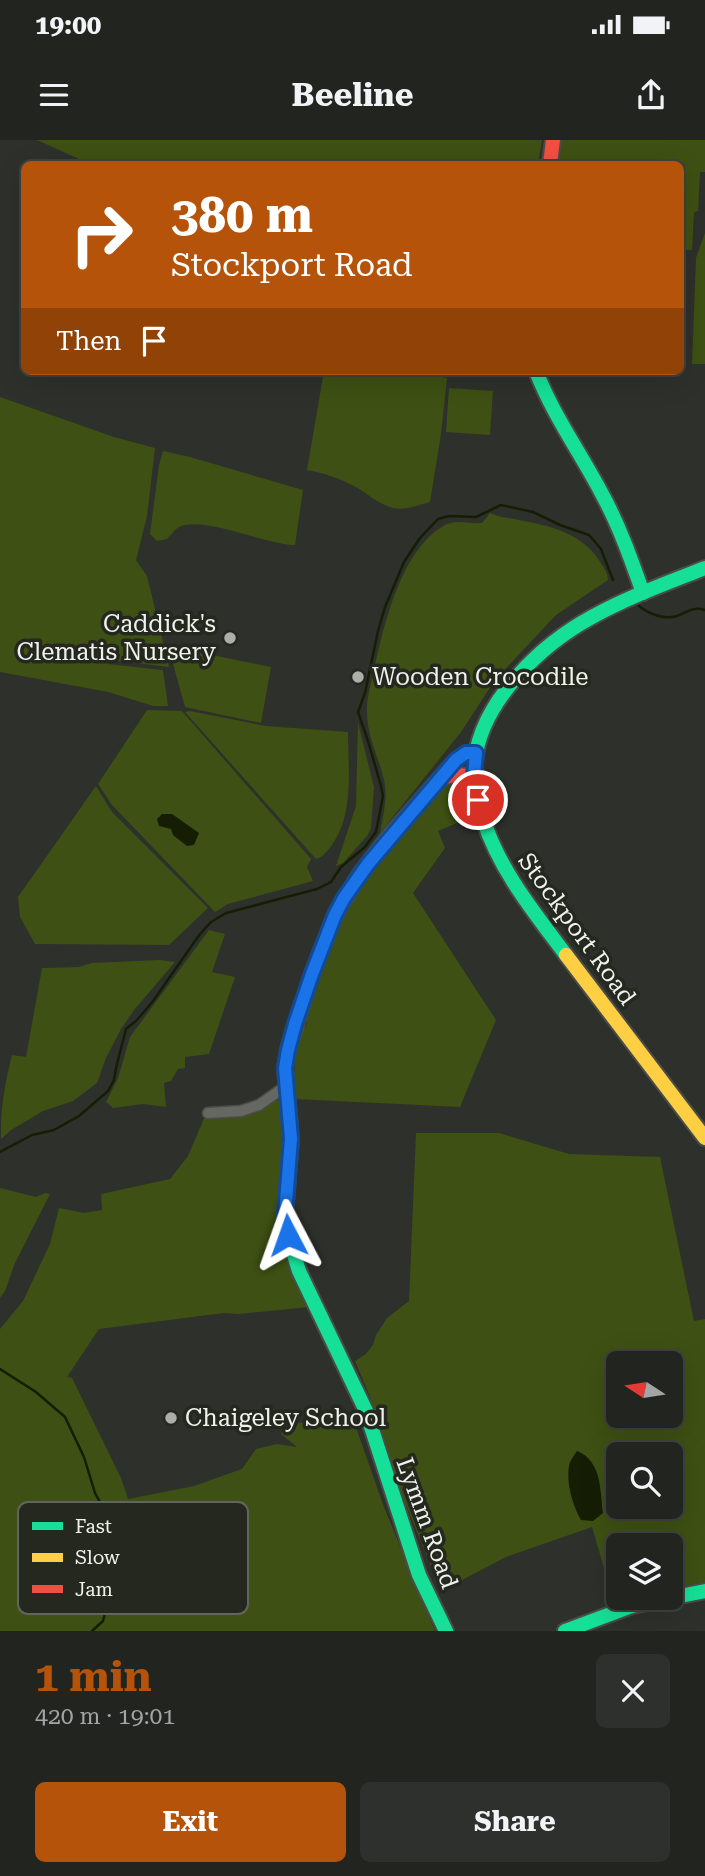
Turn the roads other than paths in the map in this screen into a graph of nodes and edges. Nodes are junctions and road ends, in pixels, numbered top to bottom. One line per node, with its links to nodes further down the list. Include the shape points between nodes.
1 (553, 140): 2 (main road)
2 (550, 161)
3 (538, 375): 5 (main road, via 603,495)
4 (705, 568): 5 (main road, Stockport Road)
5 (643, 593): 6 (main road, Stockport Road, via 589,618 546,647 511,683 493,710)
6 (476, 753): 7 (main road, Stockport Road); 8 (main road, Lymm Road, via 461,755)
7 (474, 776): 8 (main road); 11 (main road, Stockport Road, via 488,835 517,892)
8 (442, 778): 9 (main road, Lymm Road, via 368,864 339,906 295,1024 285,1068)
9 (286, 1086): 10 (street, via 259,1105); 15 (main road, Lymm Road, via 291,1139 285,1214 295,1259 366,1411 419,1575)
10 (208, 1113)
11 (705, 1138)
12 (705, 1591): 13 (main road)
13 (683, 1595)
14 (621, 1610): 16 (main road)
15 (446, 1631)
16 (565, 1631)

